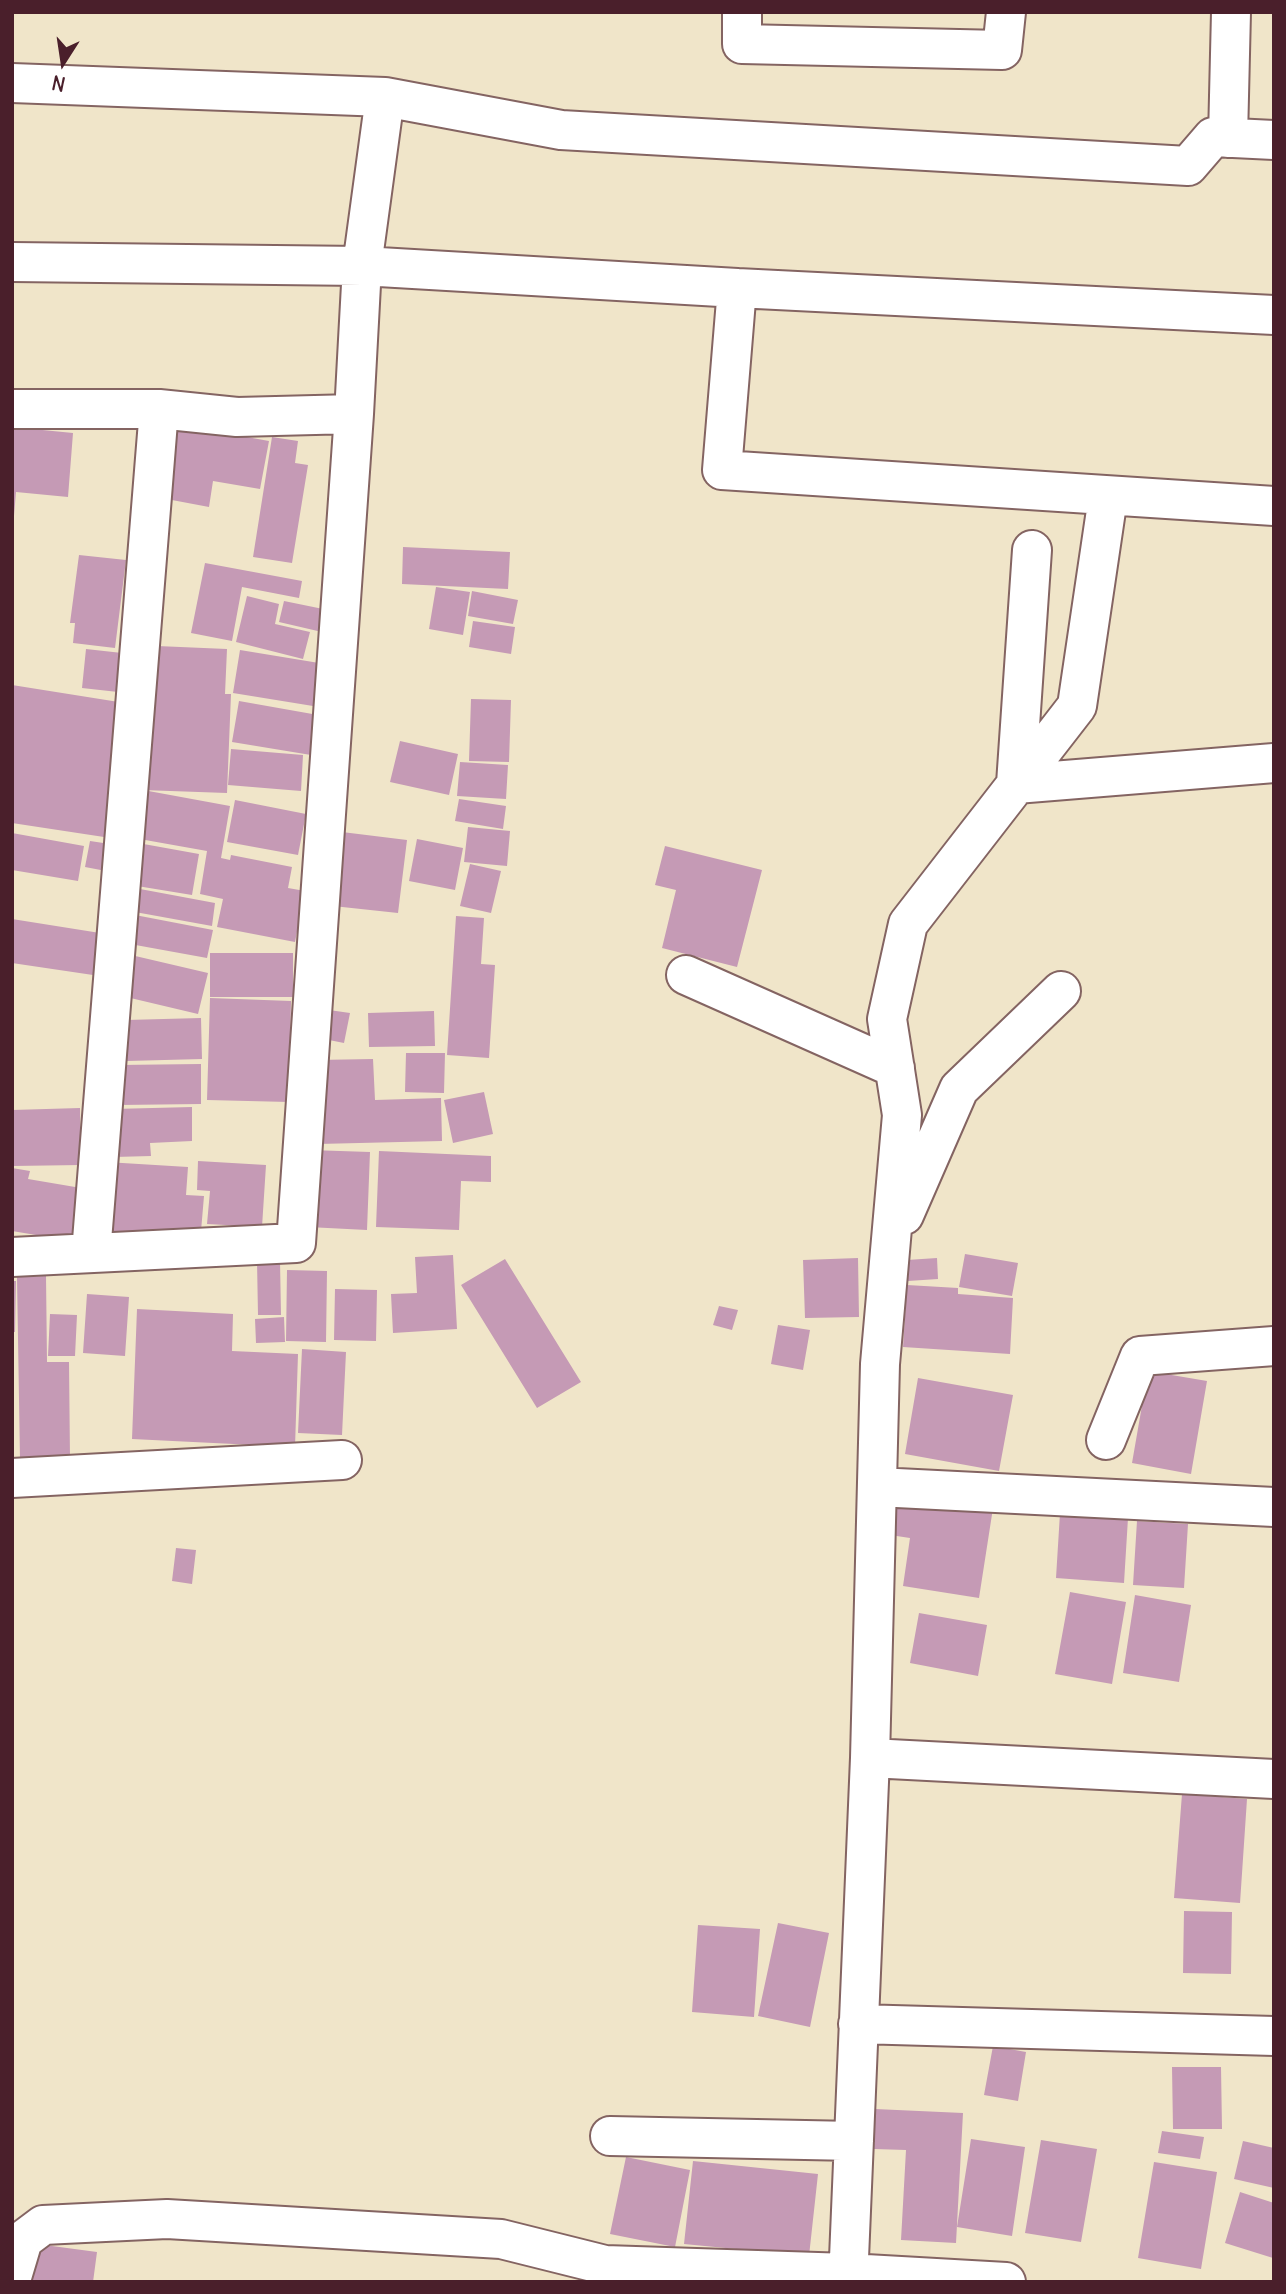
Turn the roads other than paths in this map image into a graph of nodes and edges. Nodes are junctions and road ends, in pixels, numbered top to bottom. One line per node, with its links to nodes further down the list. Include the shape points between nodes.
1 (742, 12): 2 (street, via 742,44 1002,50)
2 (1006, 12)
3 (1231, 12): 6 (street)
4 (12, 83): 5 (street)
5 (386, 97): 6 (street, via 561,130 1188,166 1213,137); 9 (street)
6 (1228, 138): 7 (street)
7 (1274, 140)
8 (12, 262): 9 (street)
9 (362, 266): 10 (street); 14 (street)
10 (737, 288): 11 (street); 15 (street, via 723,470)
11 (1274, 315)
12 (12, 409): 13 (street)
13 (159, 409): 14 (street, via 237,417); 24 (street)
14 (354, 414): 24 (street, via 296,1243)
15 (1108, 497): 16 (street); 19 (street, via 1077,706)
16 (1274, 506)
17 (1032, 550): 19 (street)
18 (1274, 763): 19 (street)
19 (1016, 784): 22 (street, via 908,924 887,1019)
20 (686, 975): 22 (street)
21 (1061, 991): 23 (street, via 959,1089)
22 (895, 1068): 23 (street, via 902,1115)
23 (891, 1246): 30 (street, via 880,1364)
24 (91, 1253): 25 (street)
25 (12, 1257)
26 (1274, 1346): 27 (street, via 1140,1356)
27 (1106, 1440)
28 (342, 1460): 29 (street)
29 (12, 1478)
30 (877, 1487): 31 (street); 32 (street)
31 (1274, 1507)
32 (870, 1758): 33 (street); 34 (street)
33 (1274, 1779)
34 (859, 2024): 35 (street); 37 (street)
35 (1274, 2036)
36 (610, 2136): 37 (street)
37 (853, 2141): 39 (street)
38 (12, 2277): 39 (street, via 23,2240 43,2225 167,2219 501,2239 604,2265)
39 (848, 2277): 40 (street)
40 (1006, 2282)

